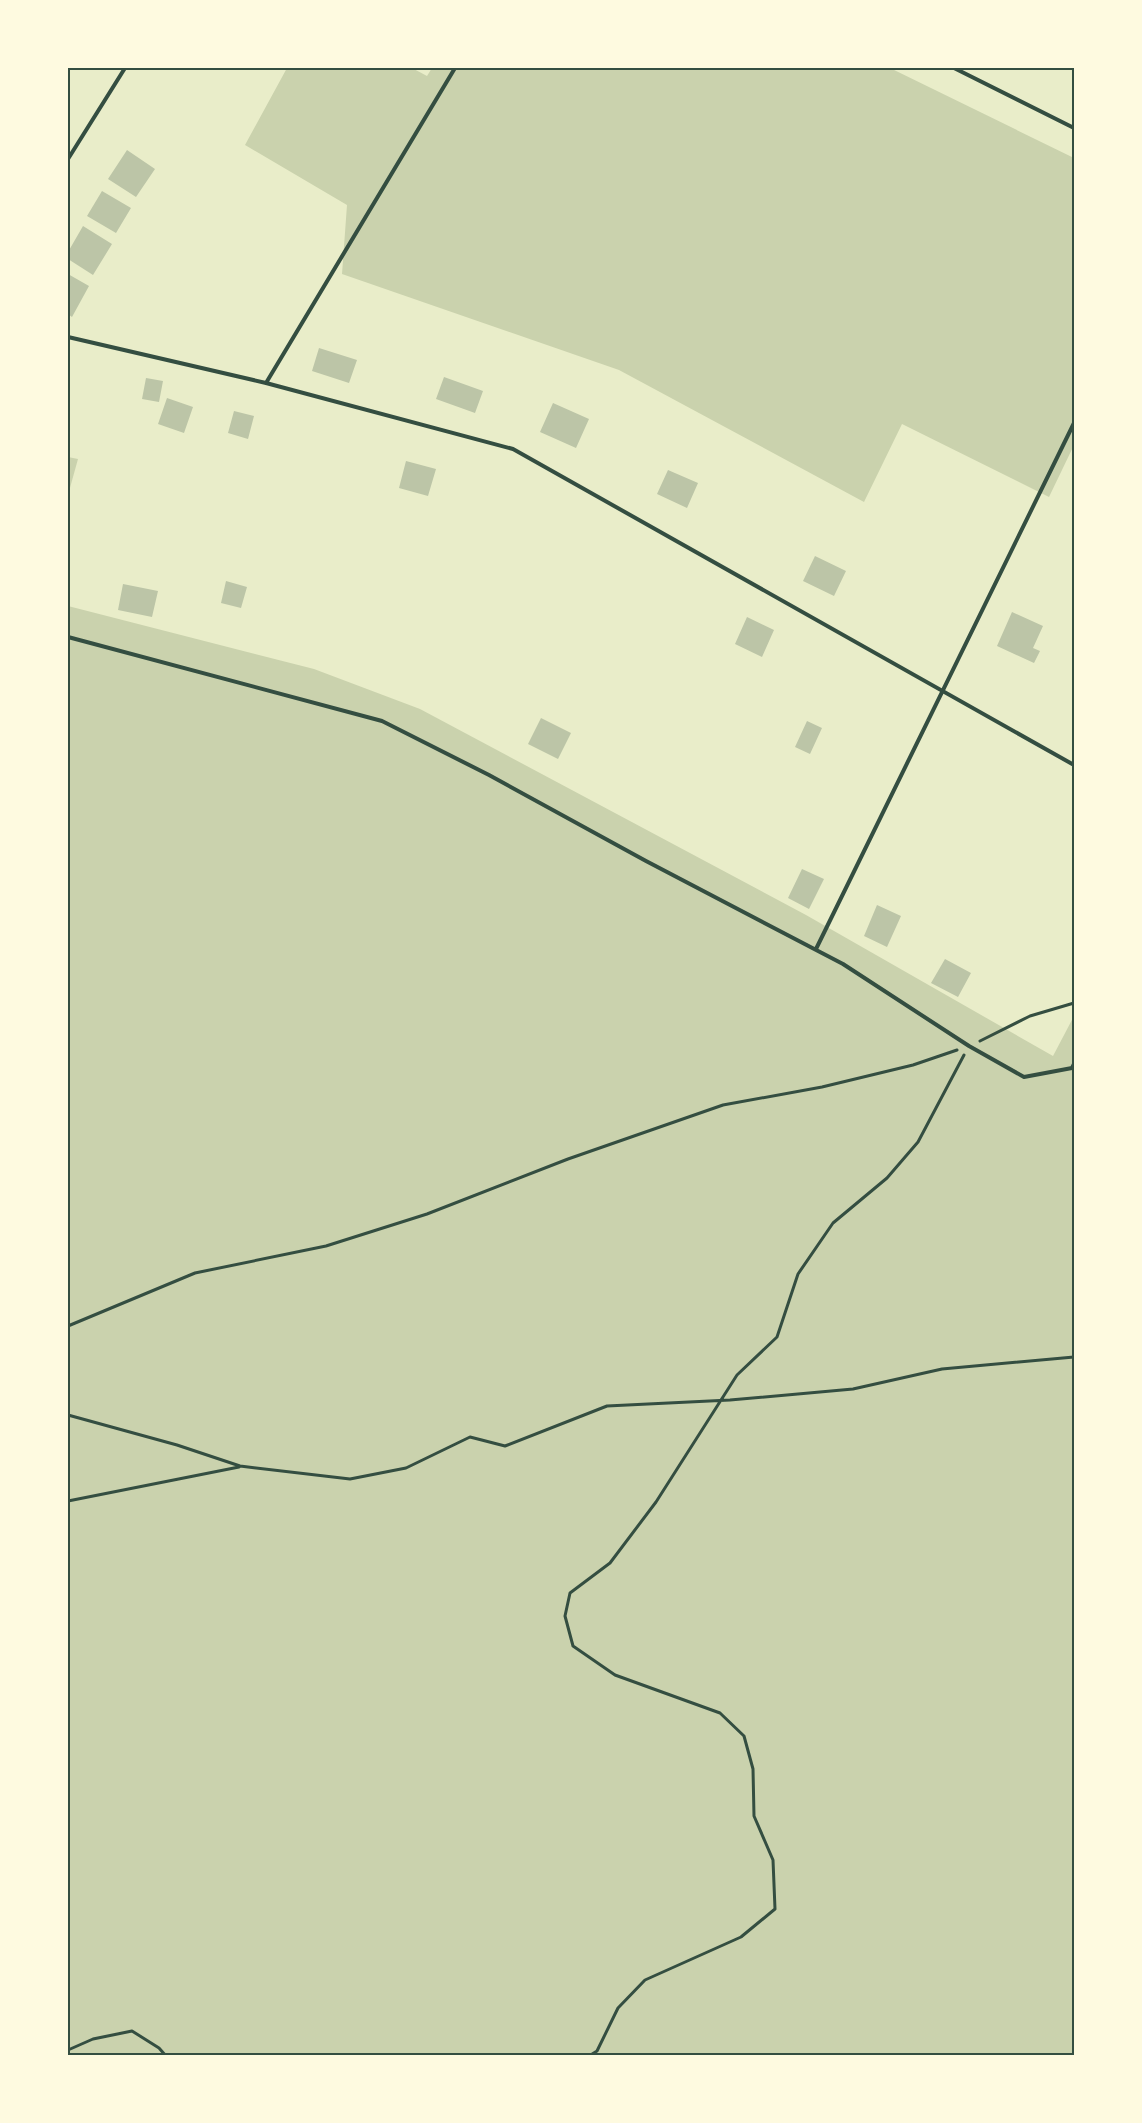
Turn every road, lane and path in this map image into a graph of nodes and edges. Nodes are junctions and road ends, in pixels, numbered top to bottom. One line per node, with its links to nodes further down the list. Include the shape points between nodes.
1 (125, 68): 5 (lane)
2 (455, 68): 7 (lane)
3 (954, 68): 4 (lane)
4 (1074, 128)
5 (68, 159)
6 (68, 338): 7 (lane)
7 (266, 383): 10 (lane, via 513,448)
8 (1074, 423): 10 (lane)
9 (68, 637): 12 (lane, via 382,721 489,774)
10 (942, 688): 11 (lane); 12 (lane)
11 (1074, 765)
12 (816, 950): 14 (lane)
13 (1074, 1003): 14 (path, via 1030,1016)
14 (969, 1046): 15 (lane, via 1024,1077 1072,1068); 16 (path, via 914,1065 723,1105 427,1214 326,1246 195,1273); 18 (path, via 918,1142 887,1178 833,1223 798,1274 777,1337 737,1375)
15 (1074, 1064)
16 (68, 1326)
17 (1074, 1357): 18 (path, via 942,1369 853,1389)
18 (721, 1400): 20 (path, via 607,1406 505,1446 470,1437 406,1468 350,1479); 24 (path, via 656,1502 610,1563 570,1593 565,1616 573,1646 615,1676 720,1713 744,1736 753,1769 754,1816 773,1860 775,1909 741,1937 645,1980 618,2008 597,2051)
19 (68, 1415): 20 (path)
20 (240, 1466): 21 (path)
21 (68, 1501)
22 (68, 2050): 23 (path, via 93,2039 132,2031)
23 (166, 2055)
24 (589, 2055)

